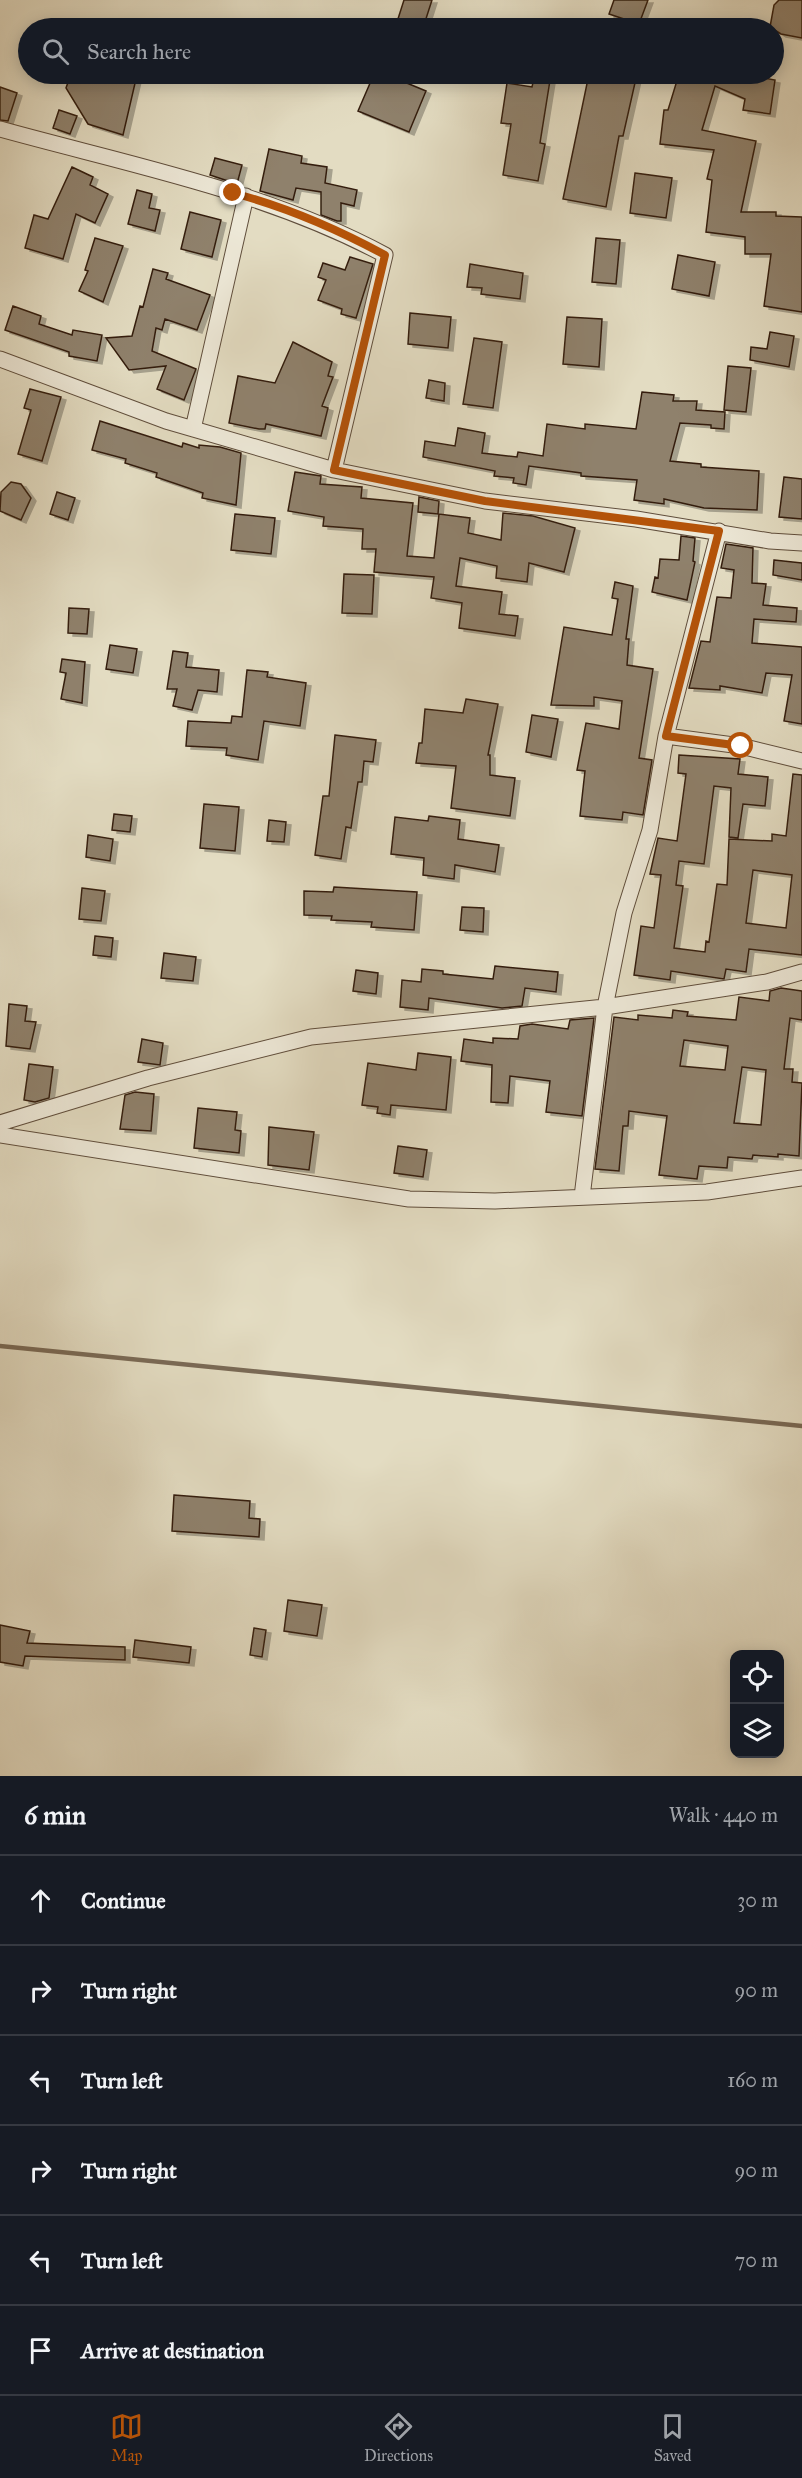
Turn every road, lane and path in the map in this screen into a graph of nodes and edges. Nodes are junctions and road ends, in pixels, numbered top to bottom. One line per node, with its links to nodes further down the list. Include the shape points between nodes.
1 (0, 129): 2 (street)
2 (246, 196): 4 (street, via 227,266); 5 (street, via 346,234 385,255)
3 (0, 359): 4 (street)
4 (193, 429): 5 (street)
5 (334, 470): 6 (street, via 485,501)
6 (719, 531): 7 (street); 8 (street)
7 (802, 543)
8 (666, 736): 9 (street, via 741,746); 11 (street, via 650,830 624,913)
9 (802, 761)
10 (802, 972): 11 (street, via 767,982)
11 (605, 1007): 12 (street, via 310,1037 169,1072); 15 (street)
12 (0, 1123)
13 (0, 1135): 15 (street, via 409,1199)
14 (802, 1178): 15 (street, via 707,1192)
15 (582, 1197)

